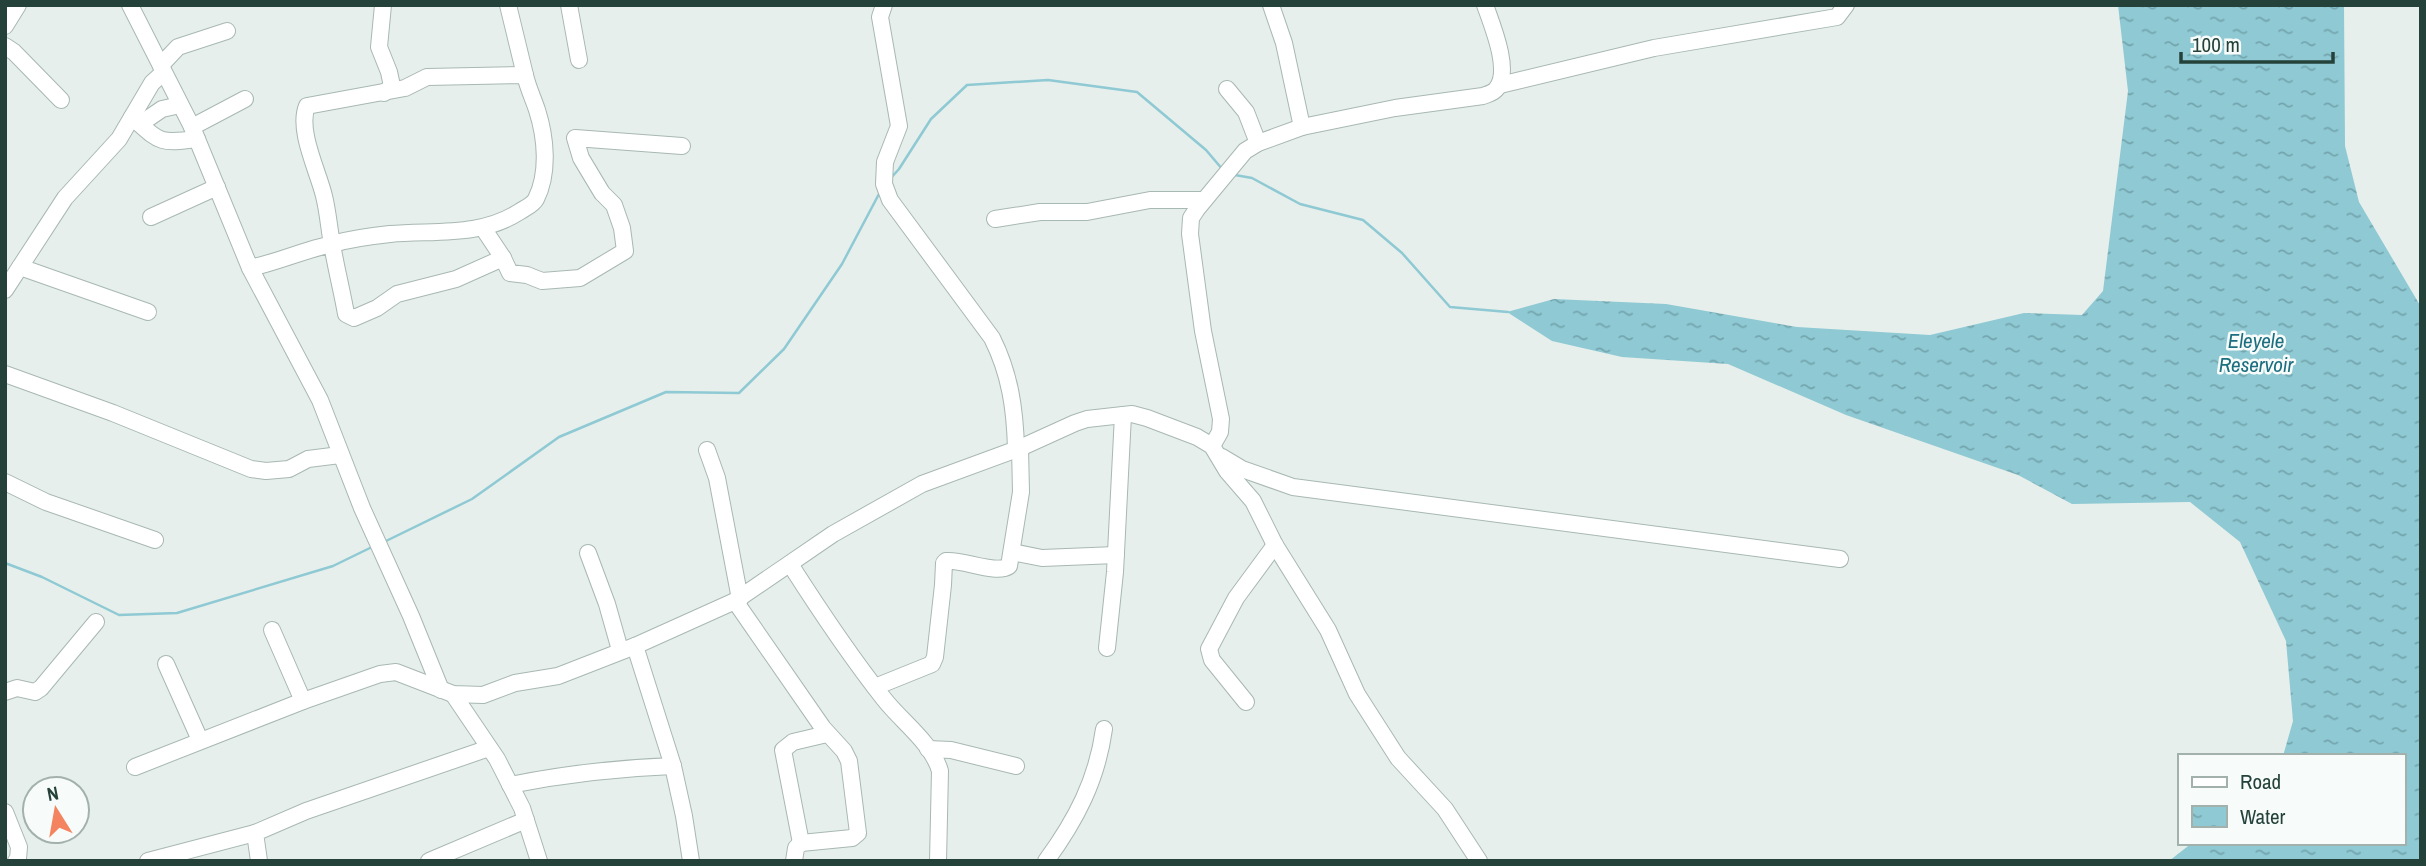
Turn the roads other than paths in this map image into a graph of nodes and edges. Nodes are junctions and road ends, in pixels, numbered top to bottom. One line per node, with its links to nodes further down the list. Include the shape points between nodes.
1 (18, 5): 10 (street)
2 (130, 5): 14 (street)
3 (383, 5): 18 (street, via 379,47 392,86)
4 (508, 5): 15 (street)
5 (569, 5): 13 (street)
6 (884, 5): 42 (street, via 880,17 899,126 885,162 884,184 890,200 992,338 1003,361)
7 (1271, 5): 23 (street)
8 (1485, 5): 16 (street, via 1501,56)
9 (1846, 5): 16 (street, via 1838,17 1654,48)
10 (5, 26)
11 (227, 31): 14 (street, via 178,47 161,65)
12 (5, 46): 20 (street)
13 (579, 60)
14 (163, 73): 21 (street); 22 (street, via 152,83)
15 (525, 75): 18 (street, via 427,77); 27 (street)
16 (1500, 85): 23 (street, via 1482,96)
17 (1227, 89): 26 (street, via 1246,112)
18 (384, 93): 34 (street, via 307,106 304,112)
19 (245, 99): 24 (street)
20 (61, 100)
21 (180, 105): 22 (street); 24 (street)
22 (136, 120): 24 (street, via 167,143); 36 (street, via 65,198)
23 (1302, 127): 26 (street)
24 (194, 133): 29 (street)
25 (575, 138): 27 (street); 28 (street); 35 (street, via 581,158 614,205 625,251 580,278 542,281 510,273)
26 (1258, 143): 30 (street, via 1245,151)
27 (543, 144): 33 (street, via 545,172 535,201)
28 (682, 146)
29 (217, 187): 31 (street); 37 (street)
30 (1204, 200): 32 (street, via 1150,200 1087,212 1040,212); 44 (street, via 1191,218 1190,234 1221,419)
31 (150, 217)
32 (995, 219)
33 (483, 228): 34 (street, via 387,234); 35 (street)
34 (332, 243): 35 (street, via 346,314 354,318 397,294 456,279); 37 (street)
35 (503, 258)
36 (20, 267): 38 (street); 39 (street)
37 (250, 268): 45 (street, via 320,400)
38 (5, 290)
39 (148, 312)
40 (5, 374): 45 (street, via 251,469 289,469 308,459)
41 (1123, 415): 42 (street, via 1087,419); 44 (street, via 1147,418); 51 (street)
42 (1018, 448): 49 (street, via 1021,492); 53 (street, via 922,484)
43 (707, 450): 54 (street, via 717,478)
44 (1215, 450): 48 (street, via 1253,501); 52 (street, via 1242,470 1293,486)
45 (340, 455): 62 (street)
46 (5, 482): 47 (street, via 46,502)
47 (155, 540)
48 (1275, 545): 65 (street, via 1236,598 1209,649 1212,660); 80 (street, via 1328,630 1357,694 1398,758 1445,809)
49 (1012, 552): 51 (street, via 1042,558); 60 (street, via 1005,569 946,561 932,664)
50 (588, 553): 57 (street)
51 (1116, 555): 58 (street)
52 (1840, 559)
53 (790, 564): 54 (street); 60 (street)
54 (738, 600): 57 (street); 68 (street)
55 (96, 622): 61 (street, via 41,688)
56 (272, 630): 64 (street)
57 (627, 648): 63 (street, via 558,676 515,683); 72 (street)
58 (1107, 648)
59 (166, 664): 69 (street)
60 (875, 687): 71 (street)
61 (5, 692)
62 (447, 692): 63 (street); 64 (street, via 396,672); 66 (street)
63 (483, 695): 66 (street)
64 (303, 701): 69 (street)
65 (1246, 702)
66 (472, 723): 70 (street)
67 (1104, 729): 89 (street, via 1100,760 1089,789)
68 (827, 734): 79 (street, via 793,742 783,750); 79 (street, via 849,761 858,833 852,838)
69 (200, 740): 74 (street)
70 (489, 748): 75 (street); 78 (street)
71 (928, 749): 73 (street); 88 (street, via 940,771)
72 (673, 766): 75 (street, via 618,768); 86 (street)
73 (1016, 766)
74 (135, 767)
75 (510, 785): 77 (street)
76 (5, 812): 81 (street, via 19,847)
77 (526, 820): 84 (street); 85 (street)
78 (255, 833): 82 (street); 83 (street)
79 (801, 843): 87 (street)
80 (1472, 858)
81 (16, 861)
82 (148, 861)
83 (259, 861)
84 (429, 861)
85 (539, 861)
86 (691, 861)
87 (794, 861)
88 (938, 861)
89 (1046, 861)

